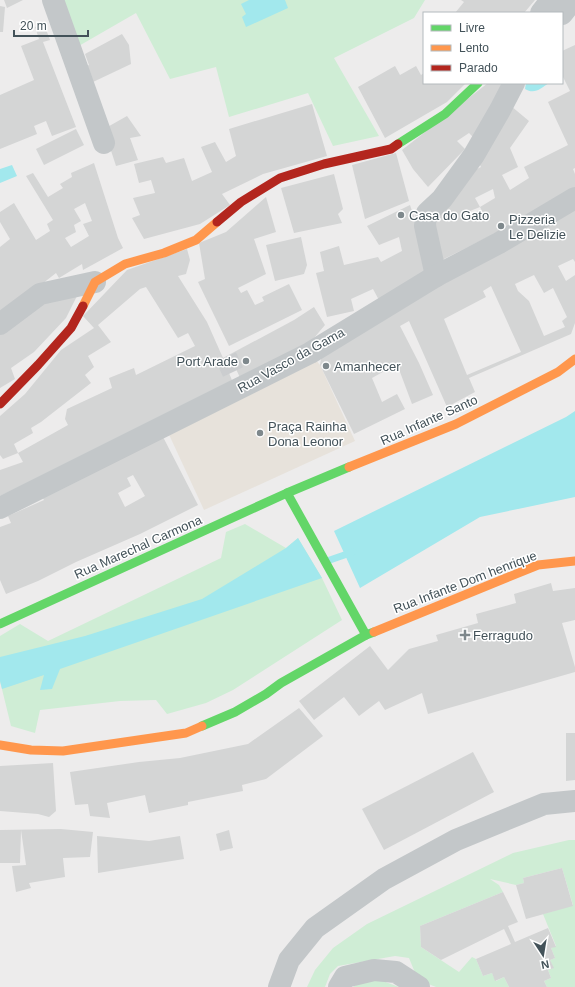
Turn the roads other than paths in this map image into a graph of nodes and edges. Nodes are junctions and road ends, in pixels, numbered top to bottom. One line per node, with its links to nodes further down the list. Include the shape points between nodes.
1 (53, 0): 8 (street)
2 (551, 0): 4 (street)
3 (573, 0): 5 (street)
4 (542, 12)
5 (563, 13)
6 (477, 84): 11 (street, via 445,114 391,149 324,164 280,178 241,202 196,240 164,253 125,264)
7 (513, 84): 10 (street, via 474,155 442,199 427,213 425,226)
8 (104, 143)
9 (575, 198): 10 (street, Rua Vasco da Gama)
10 (436, 276): 16 (street, Rua Vasco da Gama, via 310,352)
11 (95, 282): 12 (street, via 40,294); 14 (street, via 71,328)
12 (0, 324)
13 (575, 359): 15 (street, Rua Infante Santo, via 558,372 456,424)
14 (0, 404)
15 (288, 494): 18 (street, Rua Marechal Carmona); 19 (street)
16 (0, 508)
17 (575, 561): 19 (street, Rua Infante Dom henrique, via 538,565)
18 (0, 624)
19 (366, 635): 20 (street, Rua Infante Dom henrique, via 235,712 186,733 63,751)
20 (0, 745)
21 (575, 801): 22 (street, via 544,804 456,840 384,879 315,928 289,960)
22 (279, 987)
23 (339, 987): 24 (street, via 345,977 374,970 396,972)
24 (419, 987)

